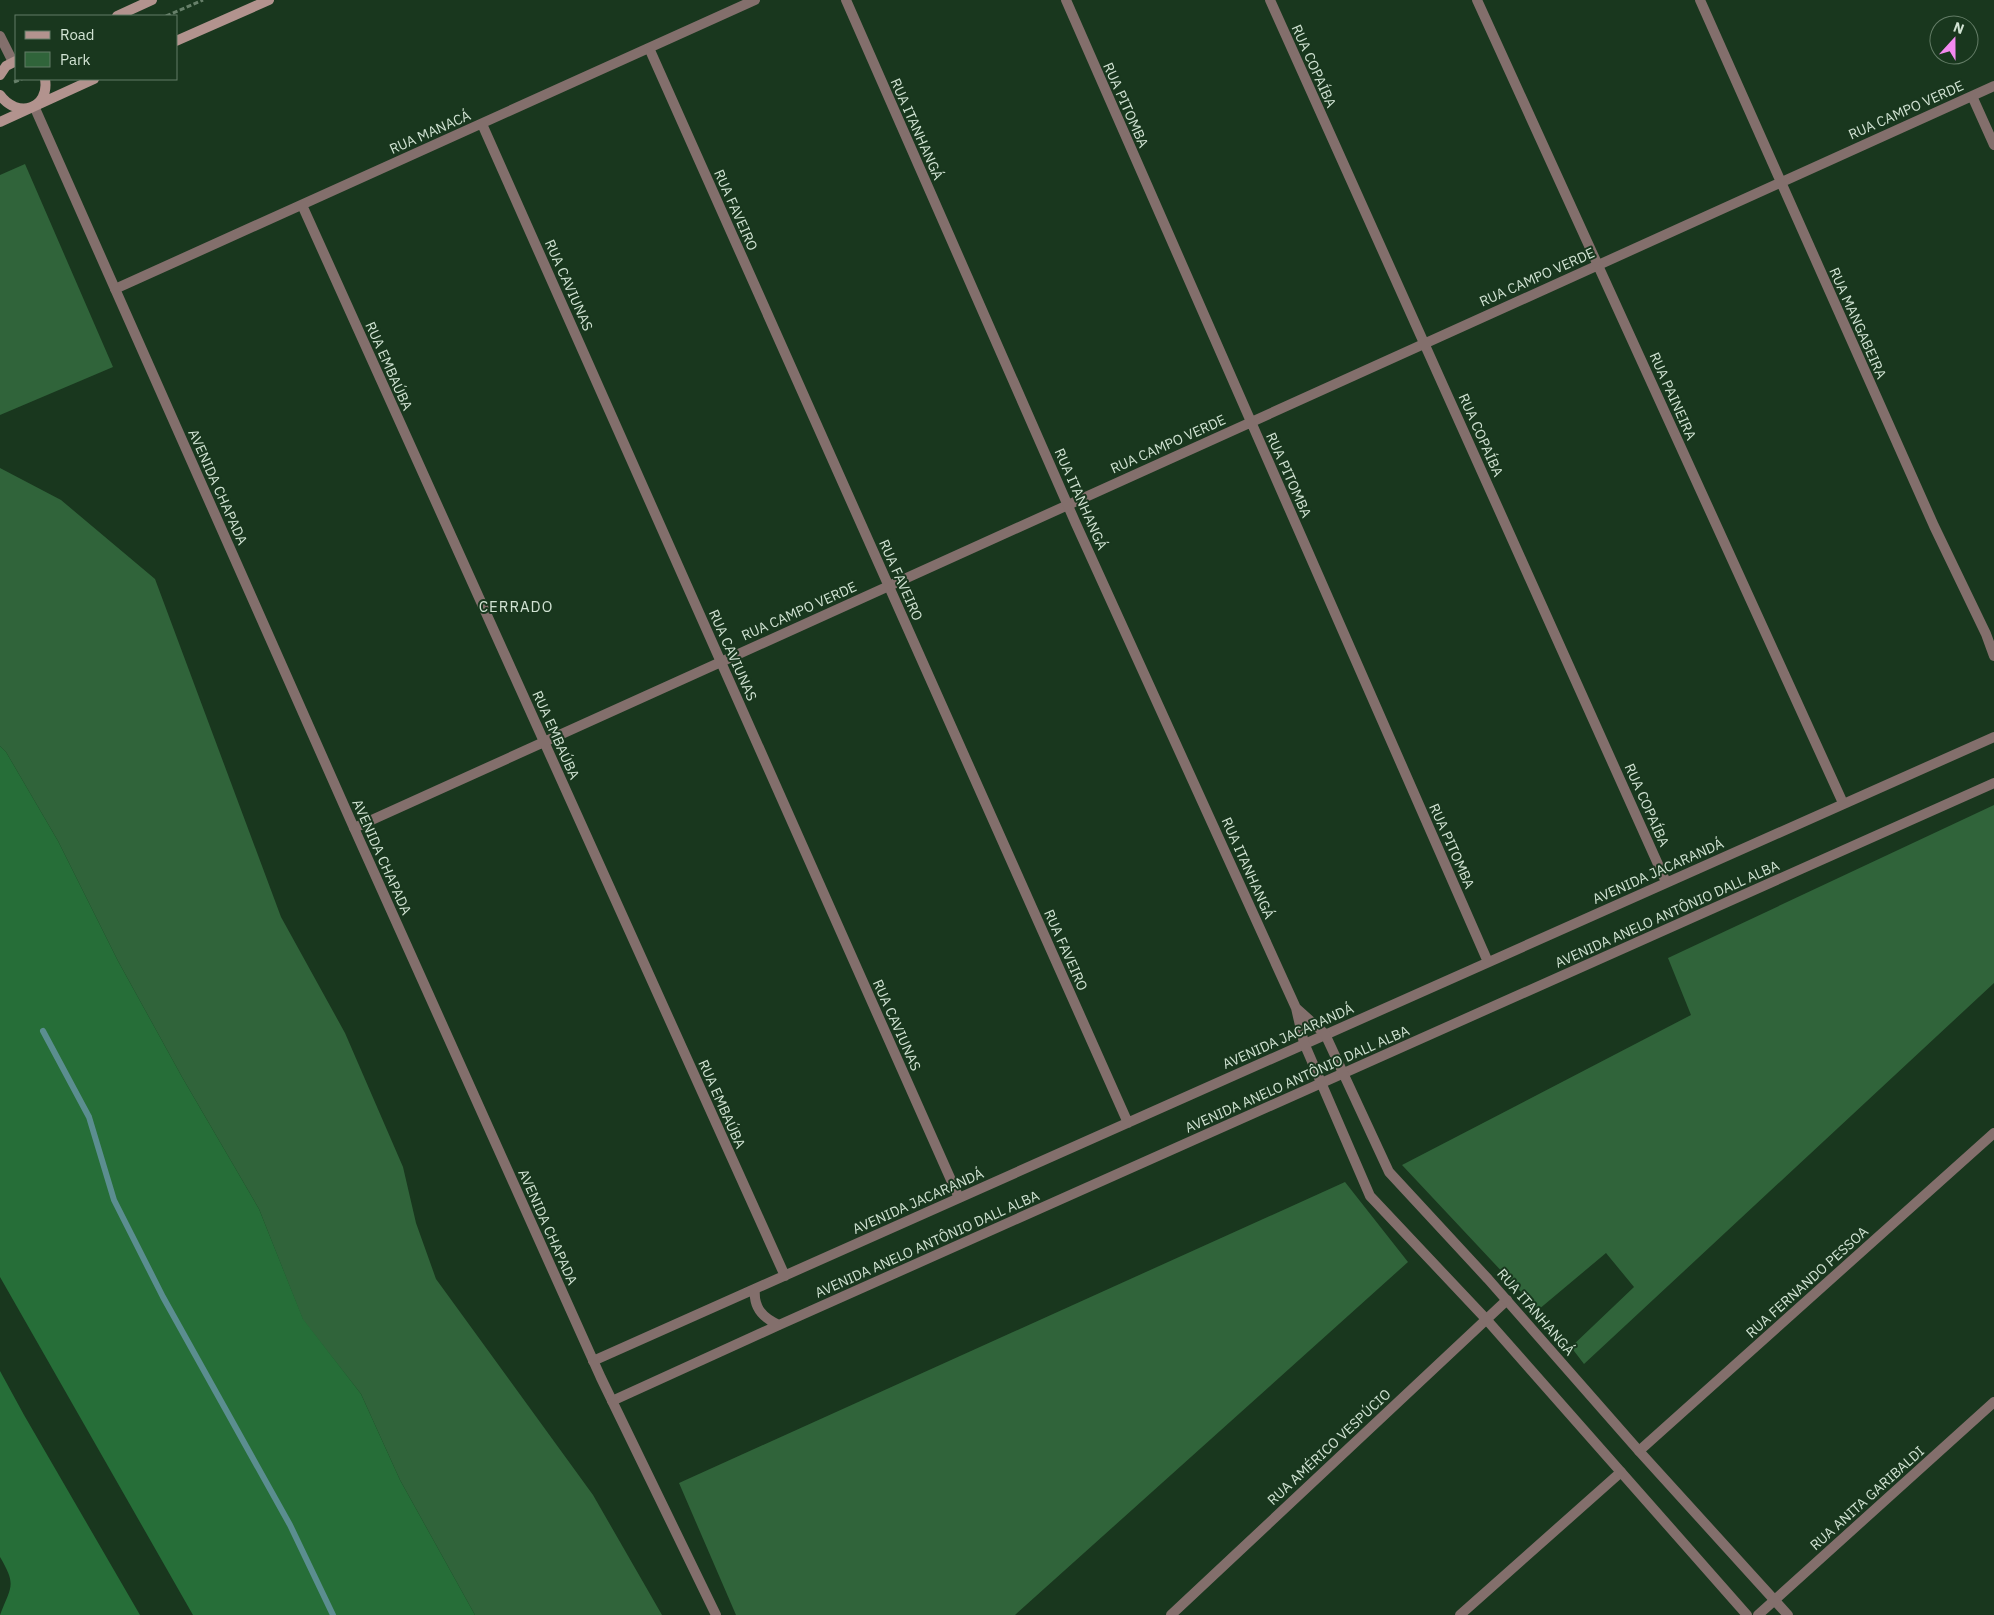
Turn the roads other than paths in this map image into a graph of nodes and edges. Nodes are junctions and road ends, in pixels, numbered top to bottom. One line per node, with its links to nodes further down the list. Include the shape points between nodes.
1 (152, 0): 9 (main road)
2 (269, 0): 11 (main road)
3 (755, 0): 12 (street, RUA MANACÁ)
4 (846, 0): 31 (street, RUA ITANHANGÁ)
5 (1066, 0): 30 (street, RUA PITOMBA)
6 (1270, 0): 29 (street, RUA COPAÍBA)
7 (1477, 0): 27 (street, RUA PAINEIRA)
8 (1700, 0): 25 (street, RUA MANGABEIRA)
9 (119, 15)
10 (0, 36): 13 (street)
11 (178, 40)
12 (649, 48): 23 (street, RUA MANACÁ); 32 (street, RUA FAVEIRO)
13 (15, 61): 14 (main road); 15 (main road)
14 (0, 68)
15 (0, 74)
16 (45, 80): 21 (main road, via 44,94)
17 (92, 80): 21 (main road)
18 (1994, 86): 20 (street, RUA CAMPO VERDE)
19 (0, 95): 21 (main road, via 11,106)
20 (1972, 96): 24 (street); 25 (street, RUA CAMPO VERDE)
21 (34, 106): 22 (main road); 28 (street, AVENIDA CHAPADA)
22 (0, 122)
23 (482, 124): 26 (street, RUA MANACÁ); 34 (street, RUA CAVIUNAS)
24 (1994, 145)
25 (1781, 182): 27 (street, RUA CAMPO VERDE); 33 (street, RUA MANGABEIRA)
26 (302, 205): 28 (street, RUA MANACÁ); 36 (street, RUA EMBAÚBA)
27 (1598, 265): 29 (street, RUA CAMPO VERDE); 38 (street, RUA PAINEIRA)
28 (115, 288): 39 (street, AVENIDA CHAPADA)
29 (1424, 344): 30 (street, RUA CAMPO VERDE); 40 (street, RUA COPAÍBA)
30 (1251, 422): 31 (street, RUA CAMPO VERDE); 41 (street, RUA PITOMBA)
31 (1068, 505): 32 (street, RUA CAMPO VERDE); 42 (street, RUA ITANHANGÁ)
32 (889, 586): 34 (street, RUA CAMPO VERDE); 47 (street, RUA FAVEIRO)
33 (1994, 656)
34 (721, 662): 36 (street, RUA CAMPO VERDE); 49 (street, RUA CAVIUNAS)
35 (1994, 737): 38 (street, AVENIDA JACARANDÁ)
36 (544, 742): 39 (street, RUA CAMPO VERDE); 50 (street, RUA EMBAÚBA)
37 (1994, 783): 45 (street, AVENIDA ANELO ANTÔNIO DALL ALBA)
38 (1843, 804): 40 (street, AVENIDA JACARANDÁ)
39 (354, 828): 55 (street, AVENIDA CHAPADA)
40 (1666, 882): 41 (street, AVENIDA JACARANDÁ)
41 (1488, 962): 43 (street, AVENIDA JACARANDÁ)
42 (1296, 1008): 43 (street, RUA ITANHANGÁ); 44 (street, RUA ITANHANGÁ)
43 (1325, 1034): 44 (street, AVENIDA JACARANDÁ); 45 (street, RUA ITANHANGÁ)
44 (1304, 1044): 46 (street, RUA ITANHANGÁ); 47 (street, AVENIDA JACARANDÁ)
45 (1343, 1074): 46 (street, AVENIDA ANELO ANTÔNIO DALL ALBA); 52 (street, RUA ITANHANGÁ, via 1389,1172)
46 (1321, 1084): 53 (street, RUA ITANHANGÁ, via 1370,1196); 54 (street, AVENIDA ANELO ANTÔNIO DALL ALBA)
47 (1128, 1123): 49 (street, AVENIDA JACARANDÁ)
48 (1994, 1134): 58 (street, RUA FERNANDO PESSOA)
49 (959, 1198): 50 (street, AVENIDA JACARANDÁ)
50 (785, 1276): 51 (street, AVENIDA JACARANDÁ)
51 (755, 1289): 54 (street, via 758,1311); 55 (street, AVENIDA JACARANDÁ)
52 (1507, 1300): 53 (street, RUA AMÉRICO VESPÚCIO); 58 (street, RUA ITANHANGÁ)
53 (1486, 1320): 59 (street, RUA ITANHANGÁ); 62 (street, RUA AMÉRICO VESPÚCIO)
54 (779, 1325): 56 (street, AVENIDA ANELO ANTÔNIO DALL ALBA)
55 (594, 1361): 56 (street, AVENIDA CHAPADA)
56 (612, 1402): 61 (street, AVENIDA CHAPADA)
57 (1994, 1402): 60 (street, RUA ANITA GARIBALDI)
58 (1639, 1450): 60 (street, RUA ITANHANGÁ)
59 (1621, 1472): 63 (street); 64 (street, RUA ITANHANGÁ)
60 (1775, 1600): 65 (street, RUA ANITA GARIBALDI); 66 (street, RUA ITANHANGÁ)
61 (716, 1615)
62 (1171, 1615)
63 (1460, 1615)
64 (1747, 1615)
65 (1758, 1615)
66 (1788, 1615)

